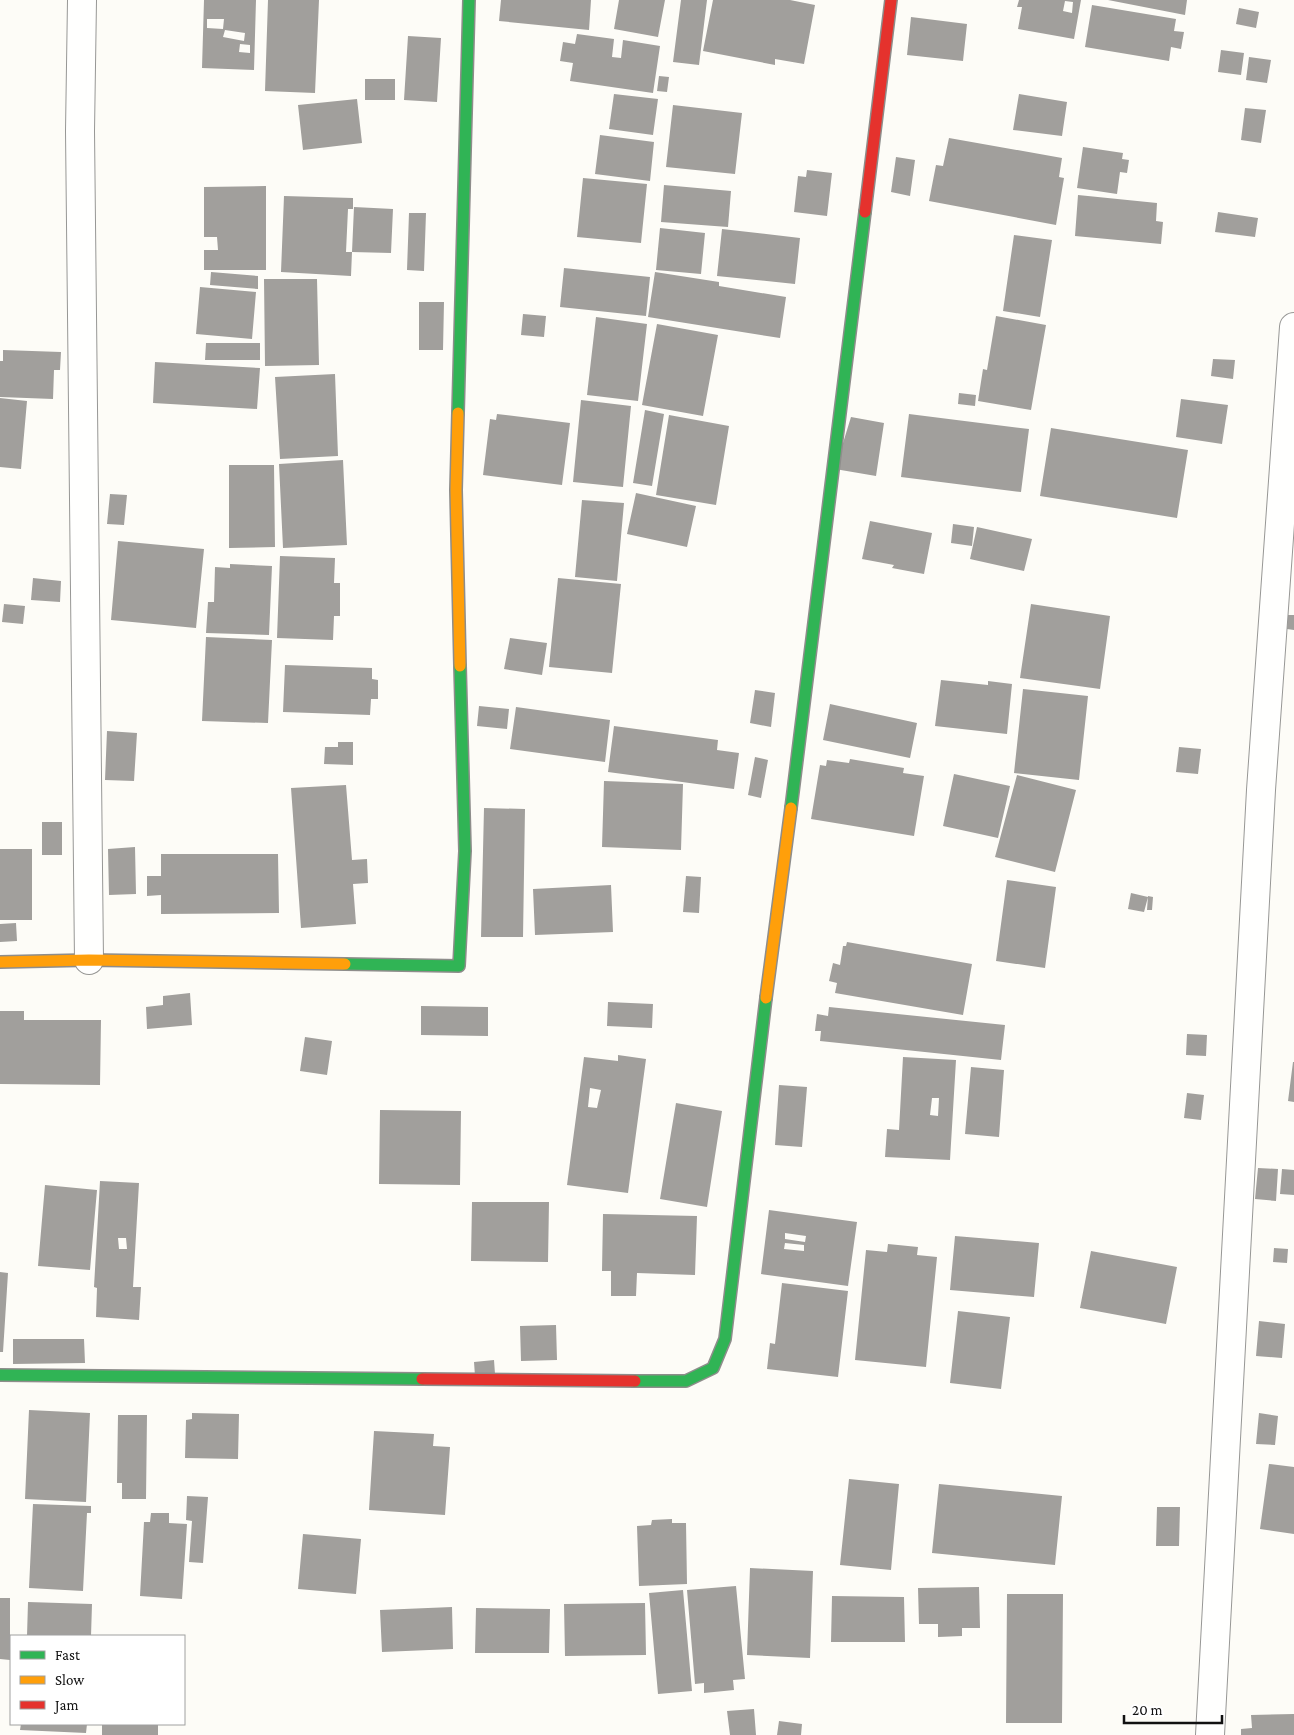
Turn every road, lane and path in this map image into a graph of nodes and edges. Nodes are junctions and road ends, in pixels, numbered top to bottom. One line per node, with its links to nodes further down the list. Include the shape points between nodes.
1 (82, 0): 5 (street, via 80,131)
2 (469, 0): 5 (street, via 456,490 465,851 459,966)
3 (891, 0): 7 (street, via 724,1339 713,1368 686,1380)
4 (1294, 327): 8 (street, via 1260,790)
5 (90, 960): 6 (street)
6 (0, 962)
7 (0, 1375)
8 (1210, 1735)

